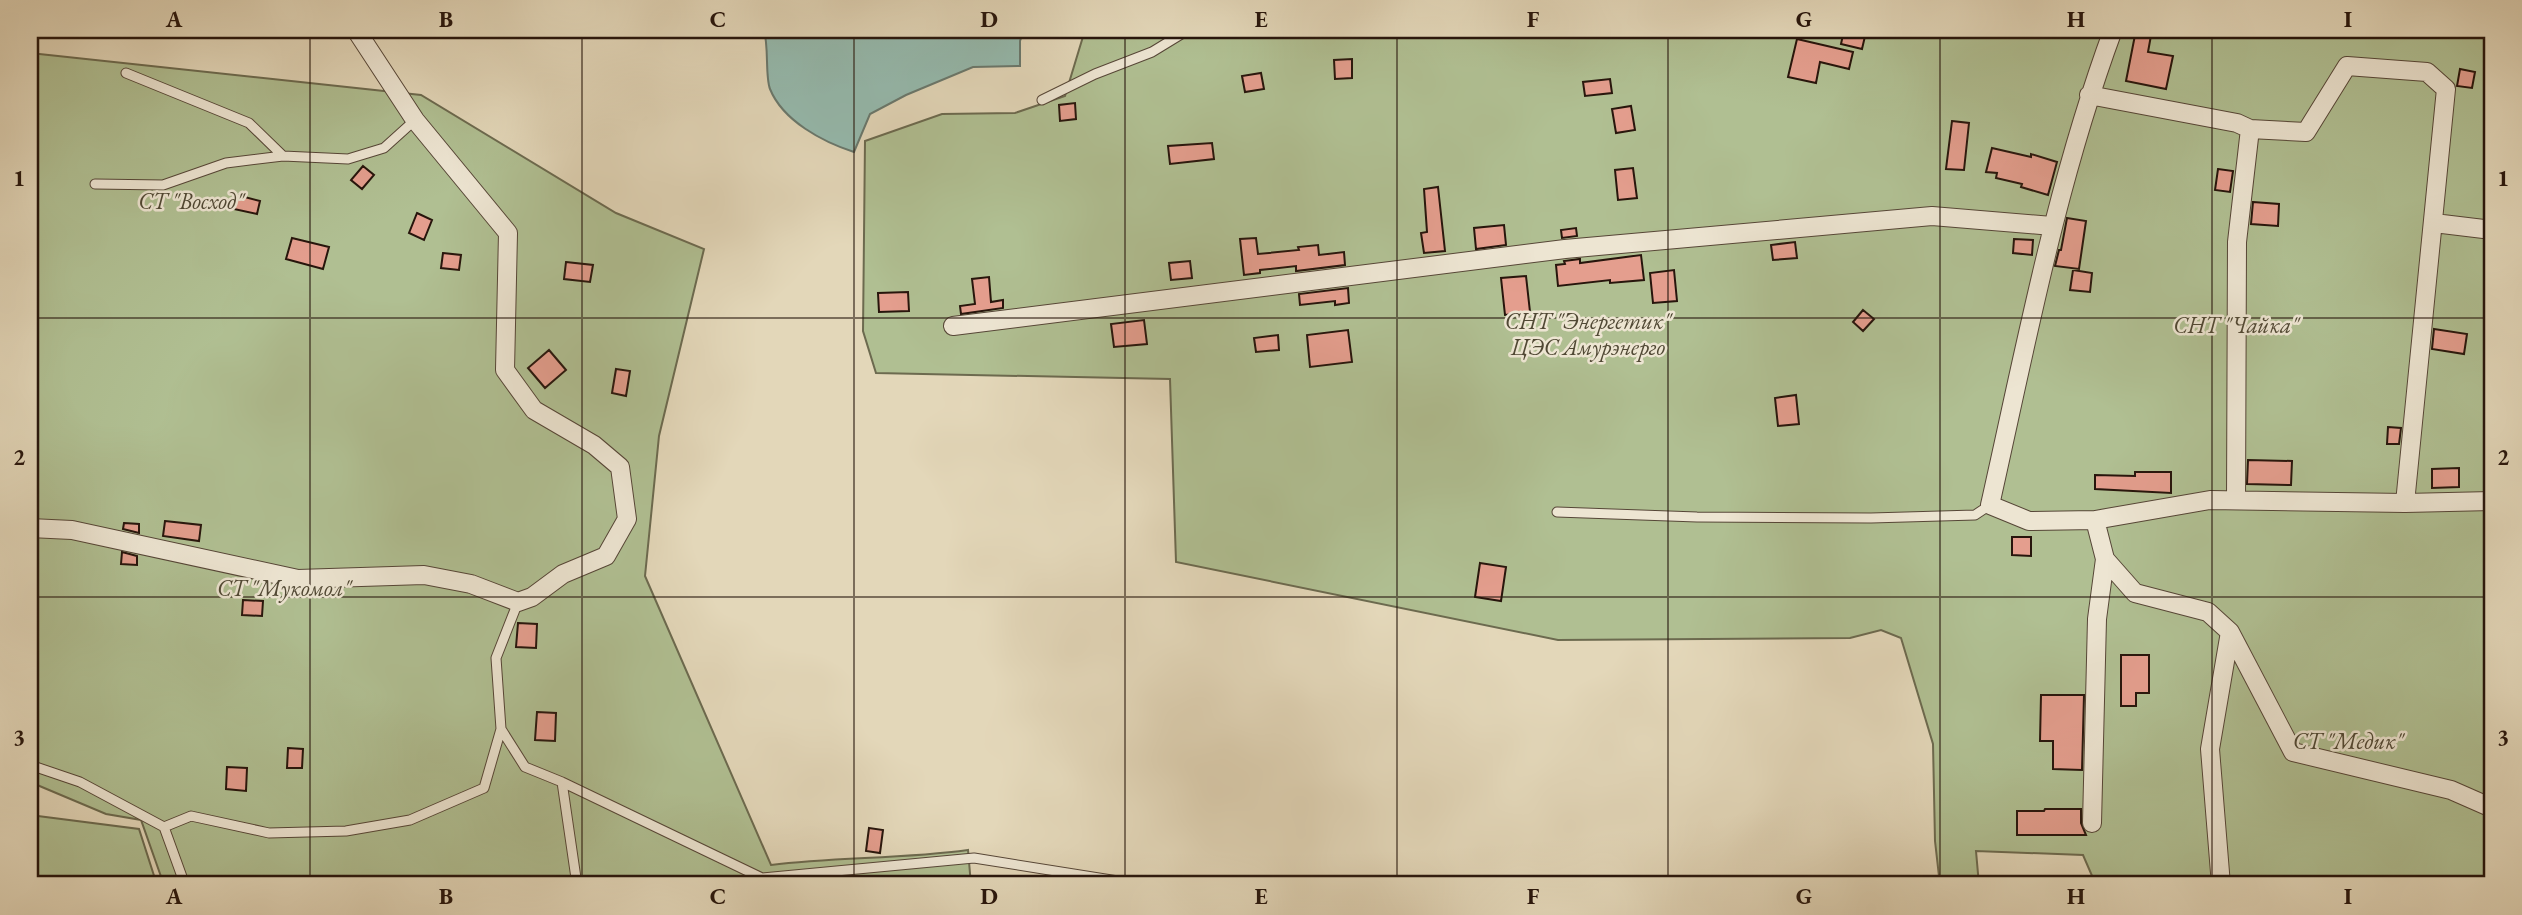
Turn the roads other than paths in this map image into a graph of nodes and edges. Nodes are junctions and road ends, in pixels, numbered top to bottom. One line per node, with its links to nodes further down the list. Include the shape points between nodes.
1 (356, 30): 7 (street)
2 (1188, 30): 6 (lane, via 1152,52)
3 (2113, 30): 5 (street)
4 (126, 73): 9 (lane, via 249,123)
5 (2089, 95): 8 (street); 12 (street)
6 (1042, 100)
7 (415, 120): 9 (lane, via 384,148 348,159); 23 (street, via 508,233 505,370 534,410 594,445 620,467 627,519 606,556 563,574 532,597)
8 (2250, 128): 11 (street, via 2306,132 2347,66 2427,72 2446,89); 15 (street, via 2237,242)
9 (283, 156): 10 (lane, via 226,163 163,185)
10 (95, 184)
11 (2434, 223): 13 (street); 17 (street)
12 (2052, 226): 14 (street, via 1932,216 1565,249); 18 (street)
13 (2492, 230)
14 (953, 326)
15 (2236, 500): 17 (street); 20 (street, via 2210,500)
16 (2492, 501): 17 (street)
17 (2405, 503)
18 (1990, 505): 19 (lane, via 1975,515 1871,518); 20 (street, via 2029,521)
19 (1557, 512)
20 (2095, 520): 22 (street)
21 (30, 528): 23 (street, via 72,530 298,579 424,575 471,584)
22 (2105, 559): 24 (street, via 2135,593 2208,612); 29 (street, via 2097,619)
23 (517, 602): 25 (lane, via 496,658)
24 (2230, 632): 28 (street, via 2293,752 2451,790); 35 (street, via 2210,749)
25 (501, 729): 27 (lane, via 525,767); 30 (lane, via 484,788 410,820 346,831 269,832 191,816)
26 (30, 765): 30 (lane, via 80,782)
27 (562, 782): 31 (lane); 33 (lane)
28 (2492, 808)
29 (2092, 823)
30 (164, 827): 32 (lane)
31 (765, 881): 34 (lane, via 974,858)
32 (185, 885)
33 (577, 885)
34 (1143, 885)
35 (2221, 885)

